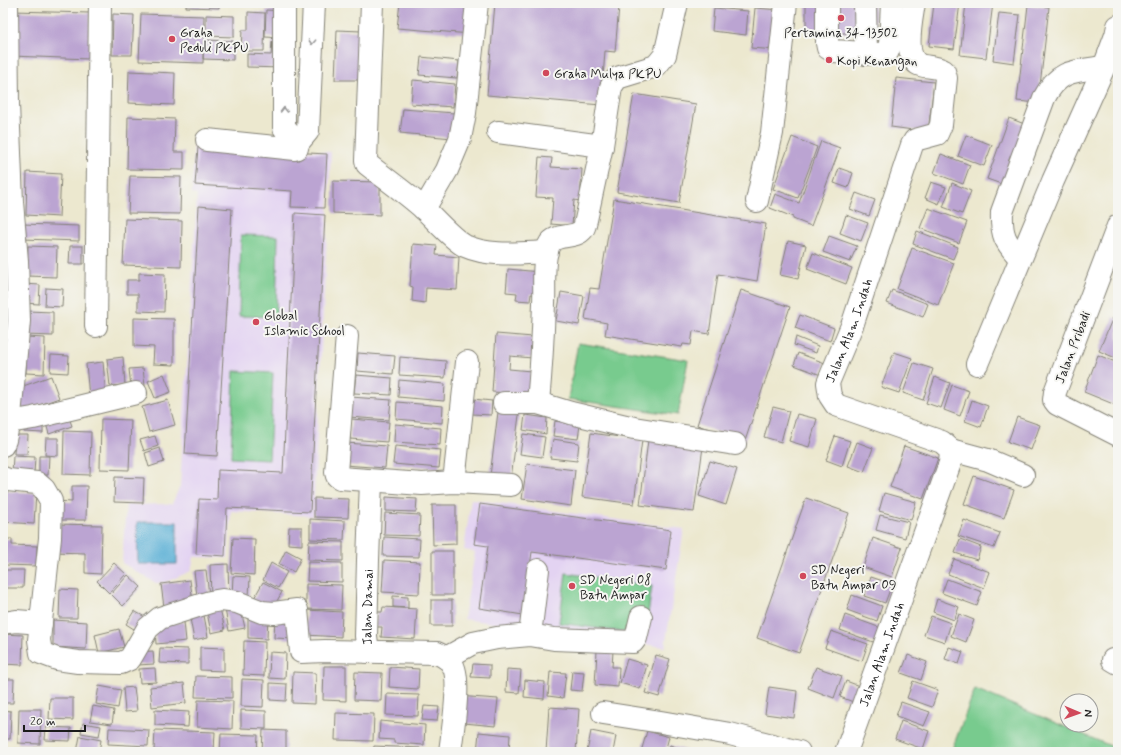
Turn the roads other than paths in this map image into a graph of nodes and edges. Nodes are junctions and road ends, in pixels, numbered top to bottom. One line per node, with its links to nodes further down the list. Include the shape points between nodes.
1 (7, 3): 29 (street, via 8,104 19,322)
2 (100, 3): 25 (street)
3 (284, 3): 18 (street, one-way to 3, via 284,128)
4 (314, 3): 18 (street, one-way to 18, via 308,131)
5 (372, 3): 21 (street, via 367,164)
6 (477, 3): 21 (street, via 466,113 460,139 447,170)
7 (677, 3): 19 (street, via 665,55 656,66 617,78 611,87)
8 (786, 3): 20 (street, via 772,133)
9 (827, 3): 14 (street, via 828,48 833,51)
10 (865, 3): 14 (street)
11 (892, 3): 14 (street, via 888,51)
12 (914, 3): 37 (street, Jalan Alam Indah, via 909,40 911,56 918,64 944,71 946,78 941,125 937,134 915,140 912,145 854,323 828,383 830,396 836,405 942,442)
13 (1118, 26): 15 (street)
14 (866, 54)
15 (1104, 67): 24 (street); 24 (street, via 1066,74 1056,80 1044,98 1002,212 1001,222 1007,244)
16 (498, 132): 19 (street)
17 (207, 140): 18 (street, via 295,149)
18 (298, 143)
19 (602, 146): 23 (street, via 583,228 578,234 553,239)
20 (757, 201)
21 (424, 209): 23 (street, via 448,233 465,245 508,254)
22 (1118, 226): 34 (street, Jalan Pribadi, via 1054,400 1057,404)
23 (547, 252): 32 (street)
24 (1020, 258): 28 (street)
25 (96, 326)
26 (347, 336): 40 (street, via 336,476)
27 (467, 362): 41 (street)
28 (977, 364)
29 (8, 391): 33 (street)
30 (136, 393): 33 (street)
31 (504, 403): 32 (street)
32 (538, 403): 35 (street, via 634,428)
33 (9, 422): 36 (street)
34 (1118, 435)
35 (735, 444)
36 (3, 445)
37 (951, 450): 38 (street, via 988,460); 53 (street, Jalan Alam Indah, via 950,463)
38 (1023, 475)
39 (3, 478): 46 (street, via 37,483 44,489 50,501 50,538)
40 (371, 481): 41 (street, via 422,484); 48 (street, Jalan Damai, via 366,636)
41 (454, 482): 42 (street)
42 (511, 485)
43 (538, 570): 47 (street)
44 (641, 617): 47 (street, via 633,642 554,639)
45 (3, 623): 46 (street)
46 (40, 623): 48 (street, via 41,653 57,659 78,662 121,663 130,659 148,628 160,618 222,600 237,602 262,612 297,610 301,652)
47 (530, 635): 49 (street, via 473,643)
48 (368, 652): 49 (street, Jalan Damai, via 437,653)
49 (446, 658): 51 (street, via 453,665 457,686)
50 (603, 714): 52 (street, via 730,734)
51 (450, 752)
52 (799, 752)
53 (846, 752)

